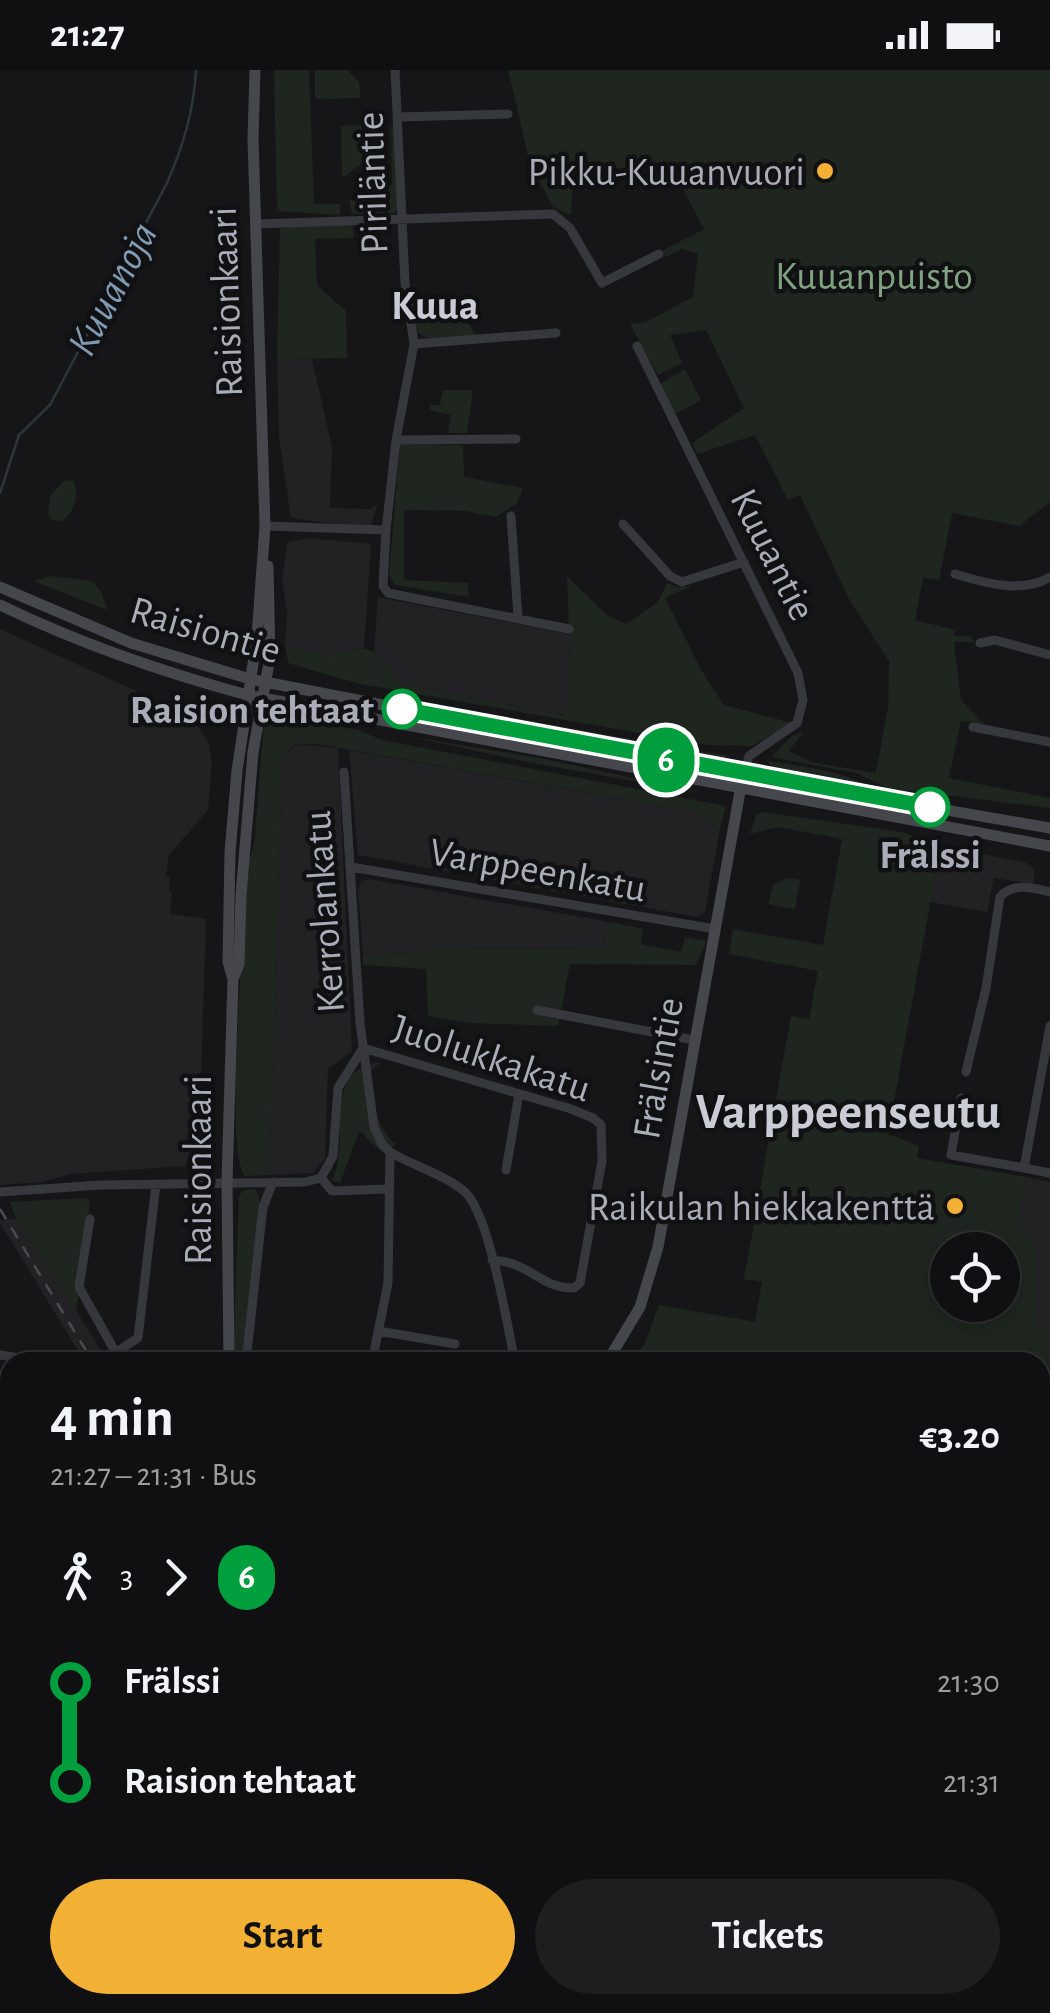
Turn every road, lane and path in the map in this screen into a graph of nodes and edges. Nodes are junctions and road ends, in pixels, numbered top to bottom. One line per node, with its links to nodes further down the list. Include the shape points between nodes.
1 (255, 70): 6 (main road, Raisionkaari)
2 (395, 70): 4 (street, Piriläntie)
3 (508, 114): 4 (street)
4 (399, 117): 5 (street, Piriläntie)
5 (402, 218): 6 (street); 7 (street, via 553,214 570,228 602,283); 9 (street, Piriläntie)
6 (256, 224): 15 (main road, Raisionkaari)
7 (658, 254)
8 (556, 333): 9 (street)
9 (414, 344): 12 (street, Piriläntie)
10 (636, 346): 17 (street, Kuuantie)
11 (516, 439): 12 (street)
12 (396, 440): 16 (street, Piriläntie)
13 (511, 516): 22 (street)
14 (624, 524): 17 (street, via 682,582)
15 (264, 529): 16 (street); 26 (main road, Raisionkaari); 27 (main road, Raisionkaari, via 271,626)
16 (386, 530): 22 (street, Piriläntie, via 388,593)
17 (744, 562): 33 (street, Kuuantie, via 793,659 804,700 798,723 749,756)
18 (955, 574): 19 (street, via 1010,586)
19 (1050, 577)
20 (0, 587): 26 (main road, Raisiontie, via 132,644)
21 (0, 605): 28 (main road, Raisiontie, via 137,663)
22 (518, 618): 23 (street)
23 (569, 628)
24 (980, 643): 25 (street, via 996,640)
25 (1050, 654)
26 (250, 679): 27 (main road, Raisiontie); 28 (main road, Raisionkaari)
27 (266, 682): 29 (main road, Raisionkaari); 33 (main road, Raisiontie)
28 (247, 695): 29 (main road, Raisiontie); 40 (main road, Raisionkaari, via 228,895)
29 (262, 698): 34 (main road, Raisiontie); 40 (main road, Raisionkaari)
30 (973, 727): 31 (street)
31 (1050, 742)
32 (344, 772): 37 (street, Kerrolankatu)
33 (744, 774): 34 (main road, Frälsintie); 35 (main road, Raisiontie)
34 (740, 790): 36 (main road, Raisiontie); 39 (main road, Frälsintie)
35 (1050, 828)
36 (1050, 846)
37 (351, 867): 39 (street, Varppeenkatu); 44 (street, Kerrolankatu)
38 (1050, 892): 45 (street, via 1022,887 1000,897)
39 (714, 929): 43 (main road, Frälsintie)
40 (233, 978): 53 (main road, Raisionkaari)
41 (538, 1010): 43 (street)
42 (1050, 1026): 49 (street)
43 (694, 1040): 68 (main road, Frälsintie, via 648,1286)
44 (363, 1048): 46 (street, Juolukkakatu); 48 (street, Kerrolankatu, via 374,1127); 52 (street, Kerrolankatu, via 338,1088 333,1156)
45 (966, 1072)
46 (519, 1094): 50 (street); 59 (street, Juolukkakatu, via 601,1125 597,1196 583,1275 574,1288 555,1286 515,1262)
47 (961, 1098): 49 (street, via 951,1154)
48 (390, 1152): 56 (street, Kerrolankatu); 59 (street, via 466,1194)
49 (1024, 1168): 51 (street)
50 (506, 1170)
51 (1050, 1173)
52 (321, 1178): 54 (street); 56 (street, via 332,1191)
53 (227, 1181): 54 (street); 55 (street); 64 (main road, Raisionkaari)
54 (273, 1182): 65 (street)
55 (156, 1184): 57 (street); 63 (street, via 138,1338)
56 (387, 1189): 60 (street, Kerrolankatu, via 388,1283)
57 (0, 1192)
58 (90, 1219): 62 (street, via 79,1287)
59 (492, 1260): 67 (street)
60 (378, 1331): 61 (street); 66 (street, Kerrolankatu)
61 (455, 1344)
62 (115, 1352)
63 (124, 1352)
64 (229, 1352)
65 (247, 1352)
66 (374, 1352)
67 (514, 1352)
68 (613, 1352)

